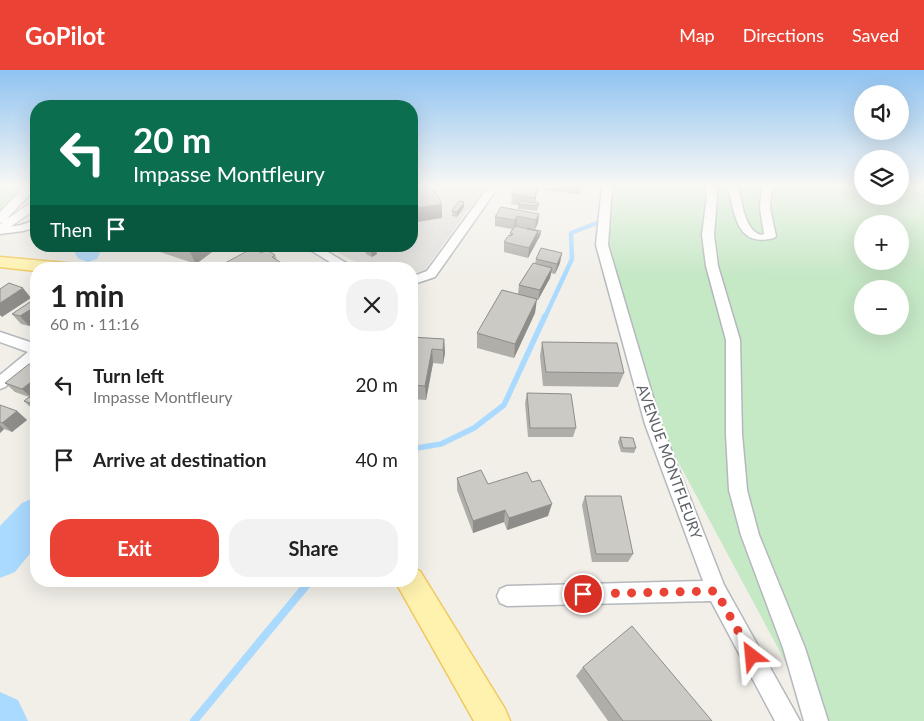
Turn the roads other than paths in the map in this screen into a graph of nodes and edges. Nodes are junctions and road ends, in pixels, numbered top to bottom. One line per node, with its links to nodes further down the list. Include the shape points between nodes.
1 (19, 216): 8 (street)
2 (472, 216): 15 (street, via 431,274)
3 (604, 216): 21 (street, AVENUE MONTFLEURY, via 602,245 653,424)
4 (710, 216): 25 (street, via 708,235 712,266 733,340 738,490 750,535 794,648)
5 (742, 216): 6 (street, via 746,232 765,238 770,236 771,228)
6 (768, 216)
7 (30, 225): 8 (street)
8 (0, 231)
9 (320, 252): 11 (street)
10 (0, 262): 12 (main road)
11 (338, 262)
12 (30, 264)
13 (30, 266): 14 (main road)
14 (0, 270)
15 (418, 279)
16 (0, 337): 17 (street)
17 (30, 346)
18 (30, 360): 19 (street)
19 (0, 384)
20 (414, 587): 23 (main road)
21 (716, 591): 22 (street); 24 (street, AVENUE MONTFLEURY)
22 (507, 596)
23 (493, 721)
24 (788, 721)
25 (816, 721)

